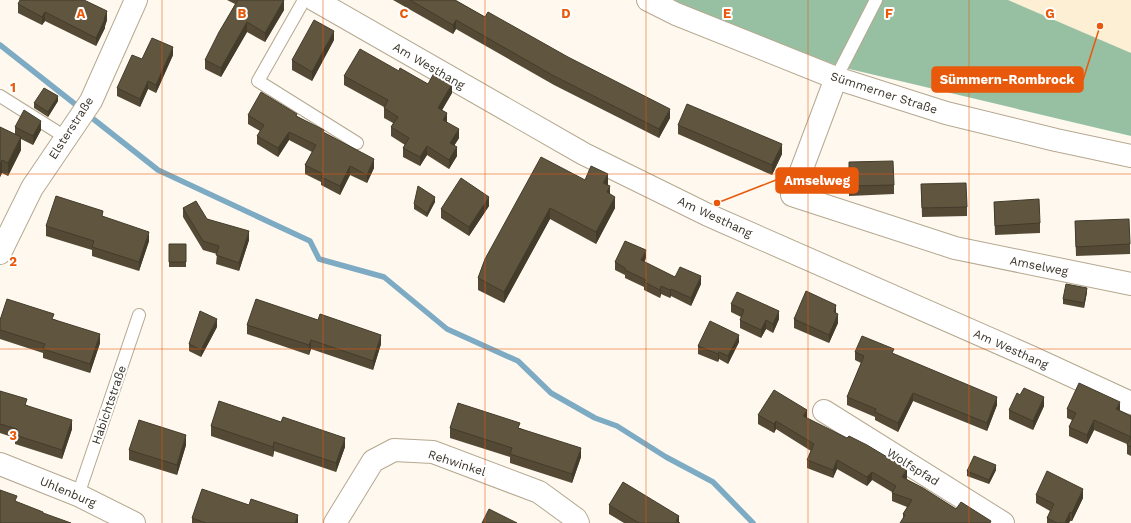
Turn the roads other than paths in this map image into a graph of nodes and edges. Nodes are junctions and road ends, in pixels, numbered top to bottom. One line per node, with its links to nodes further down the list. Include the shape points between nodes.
1 (136, 0): 8 (street, Elsterstraße, via 91,101)
2 (304, 0): 9 (lane, via 258,81)
3 (315, 0): 14 (street, Am Westhang, via 597,161 708,215)
4 (648, 0): 6 (street, Sümmerner Straße, via 676,14)
5 (876, 0): 6 (lane)
6 (836, 78): 10 (street, Sümmerner Straße, via 946,113); 12 (street, Amselweg, via 792,195 955,248)
7 (0, 96): 8 (lane)
8 (70, 132): 11 (street, Elsterstraße, via 32,188)
9 (357, 143)
10 (1131, 156)
11 (0, 253)
12 (1131, 284)
13 (140, 315): 17 (lane, Habichtstraße)
14 (1131, 403)
15 (824, 411): 21 (street, Wolfspfad)
16 (0, 464): 17 (street, Uhlenburg)
17 (78, 495): 18 (street, Uhlenburg)
18 (134, 523)
19 (335, 523): 20 (street, Rehwinkel, via 373,461 394,450 433,452 539,492)
20 (578, 523)
21 (1003, 523)

